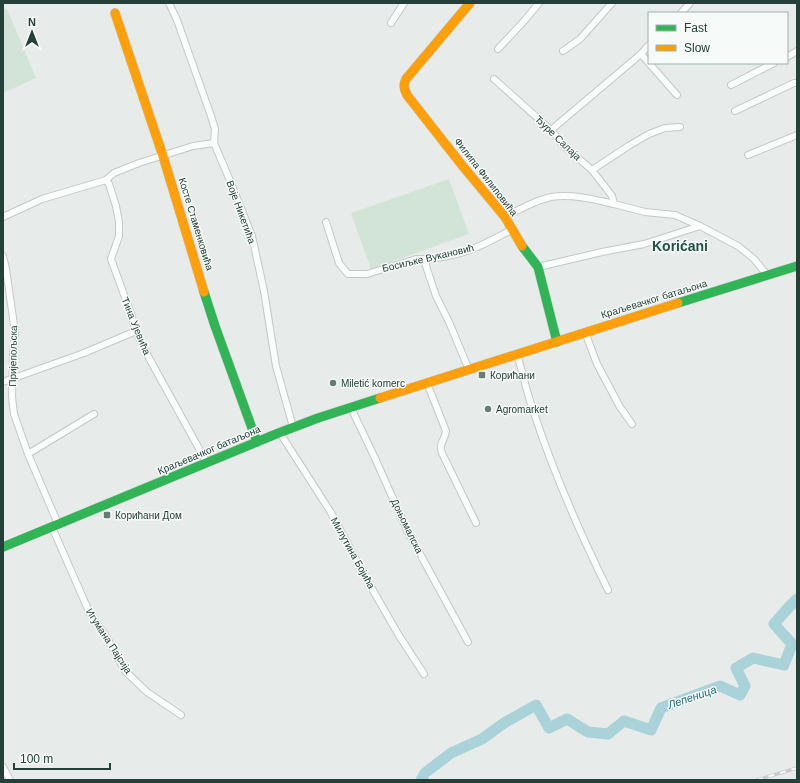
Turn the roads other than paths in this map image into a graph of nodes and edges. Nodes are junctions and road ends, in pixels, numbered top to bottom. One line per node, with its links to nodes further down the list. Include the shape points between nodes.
1 (169, 3): 27 (street, Воје Никетића, via 211,116 215,129)
2 (404, 3): 9 (street)
3 (470, 3): 34 (street, Филипа Филиповића, via 406,79 404,88)
4 (539, 3): 11 (street)
5 (612, 3): 12 (street, via 580,39)
6 (690, 3): 7 (street)
7 (682, 12)
8 (114, 13): 29 (street, Косте Стаменковића)
9 (391, 23)
10 (648, 46): 14 (street)
11 (498, 49)
12 (563, 51)
13 (797, 51): 15 (street)
14 (641, 54): 16 (street); 25 (street)
15 (788, 56)
16 (648, 62)
17 (650, 64): 22 (street)
18 (772, 64): 21 (street)
19 (494, 79): 25 (street, Ђуре Салаја)
20 (797, 82): 23 (street)
21 (731, 85)
22 (677, 95)
23 (735, 111)
24 (680, 127): 30 (street, via 664,128 649,134)
25 (551, 130): 30 (street, Ђуре Салаја, via 565,147)
26 (797, 135): 28 (street)
27 (214, 143): 29 (street, via 193,146); 54 (street, Воје Никетића, via 252,236 276,366)
28 (748, 155)
29 (164, 156): 31 (street, via 114,173); 56 (street, Косте Стаменковића, via 215,326)
30 (592, 170): 32 (street, Ђуре Салаја, via 612,196)
31 (106, 180): 33 (street, via 42,198); 43 (street, Тина Ујевића, via 119,222 119,236 111,258)
32 (614, 204): 34 (street, via 587,198 550,197); 36 (street, via 645,212 675,215)
33 (3, 217)
34 (505, 217): 37 (street, Филипа Филиповића)
35 (326, 222): 39 (street, Босиљке Вукановић, via 339,263 348,274 367,274 416,259)
36 (700, 226): 41 (street, via 644,244); 42 (street, via 738,246)
37 (513, 228): 39 (street, Босиљке Вукановић, via 475,248); 41 (street, Филипа Филиповића, via 520,244)
38 (3, 256): 48 (street, Пријепољска, via 15,332)
39 (424, 260): 47 (street, via 436,296)
40 (797, 266): 42 (street, Краљевачког батаљона)
41 (538, 267): 45 (street, Филипа Филиповића)
42 (767, 275): 44 (street, Краљевачког батаљона)
43 (136, 331): 48 (street); 58 (street, Тина Ујевића)
44 (585, 332): 45 (street, Краљевачког батаљона); 53 (street, via 597,364)
45 (557, 342): 46 (street, Краљевачког батаљона)
46 (517, 354): 47 (street, Краљевачког батаљона); 62 (street, via 534,412 559,481)
47 (469, 370): 50 (street, Краљевачког батаљона)
48 (13, 379): 49 (street); 57 (street, Пријепољска, via 14,414)
49 (3, 382)
50 (427, 383): 51 (street, Краљевачког батаљона); 59 (street, via 446,431 440,449)
51 (351, 408): 54 (street, Краљевачког батаљона); 63 (street, Доњомалска, via 407,530)
52 (94, 414): 57 (street)
53 (632, 424)
54 (293, 428): 55 (street, Краљевачког батаљона)
55 (280, 433): 56 (street, Краљевачког батаљона); 64 (street, Милутина Бојића, via 330,511 394,627)
56 (257, 442): 58 (street, Краљевачког батаљона)
57 (28, 454): 60 (street, Пријепољска)
58 (206, 463): 60 (street, Краљевачког батаљона)
59 (476, 523)
60 (55, 525): 61 (street, Краљевачког батаљона); 65 (street, Игумана Пајсија, via 90,614 106,636 125,671 147,692)
61 (3, 545)
62 (608, 590)
63 (468, 642)
64 (424, 674)
65 (181, 715)
66 (3, 767): 67 (street)
67 (10, 780)

